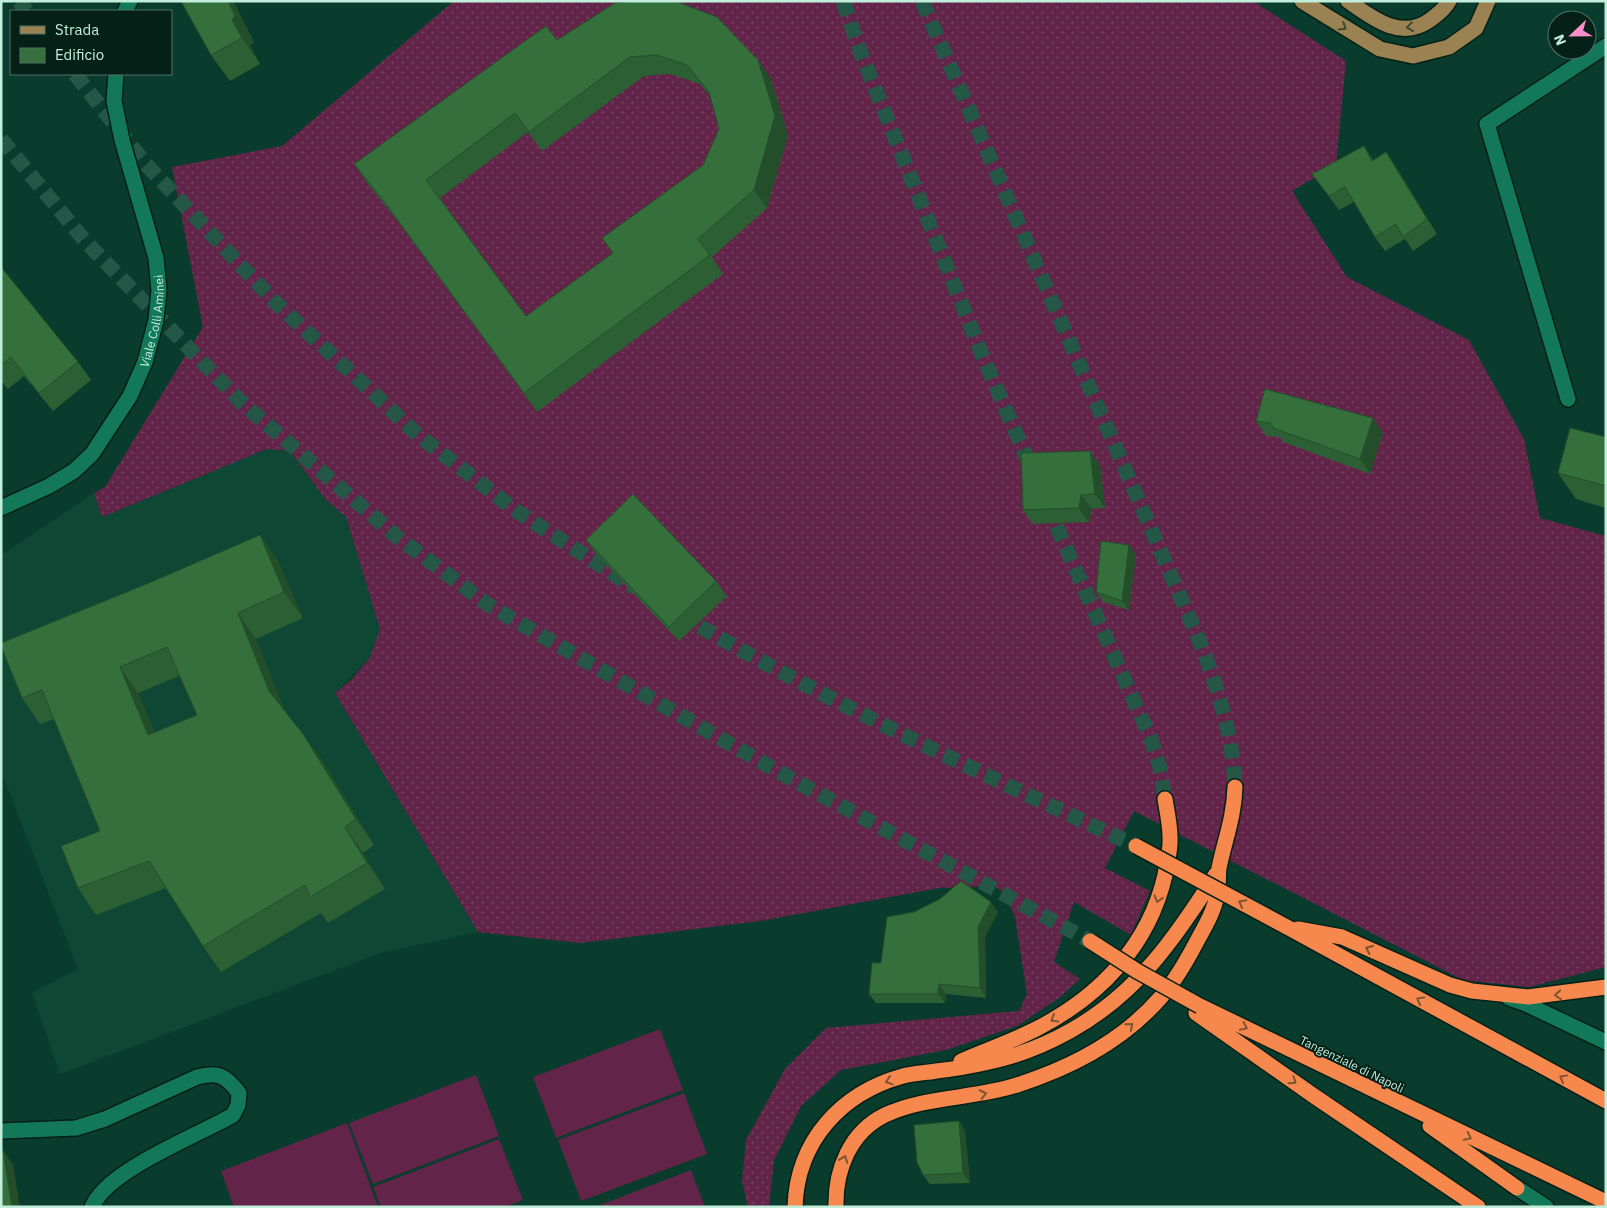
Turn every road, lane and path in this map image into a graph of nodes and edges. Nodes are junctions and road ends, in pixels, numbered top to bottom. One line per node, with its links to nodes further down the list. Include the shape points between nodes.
1 (1302, 1): 4 (main road, one-way to 4, via 1380,49 1413,56 1449,47 1476,28)
2 (1348, 1): 3 (main road, one-way to 2, via 1431,20 1408,29 1387,26)
3 (1449, 1)
4 (1488, 1)
5 (1606, 46): 7 (street, via 1487,124)
6 (116, 75): 8 (street, Viale Colli Aminei, via 114,101 156,258 159,290 156,320 145,362 130,396 92,454 74,471 49,486)
7 (1568, 399)
8 (1, 508)
9 (1235, 787): 12 (highway, via 1232,817)
10 (1166, 799): 19 (highway, one-way to 19, via 1170,837 1162,885 1144,931 1121,964 1102,984 1062,1014 1014,1040)
11 (1136, 846): 13 (highway, one-way to 11, bridge)
12 (1219, 869): 19 (highway, via 1164,952 1098,1014 1047,1043 1020,1053 990,1062); 27 (highway, one-way to 12, via 840,1171 847,1151 870,1125 884,1116 908,1106 993,1092 1040,1077 1095,1050 1146,1013 1178,974 1208,921 1217,895)
13 (1285, 926): 16 (highway, one-way to 13, via 1450,985 1342,937); 21 (highway, one-way to 13)
14 (1090, 941): 17 (highway, bridge)
15 (1606, 987): 16 (highway, one-way to 16, via 1528,997)
16 (1500, 996): 18 (street, via 1526,1004)
17 (1198, 1009): 20 (highway, Tangenziale di Napoli, one-way to 20); 28 (highway, one-way to 28, via 1314,1096)
18 (1606, 1042)
19 (936, 1071): 26 (highway, one-way to 26, via 905,1075 881,1083 842,1106 826,1122 812,1144 802,1169)
20 (1394, 1101): 23 (highway); 24 (highway, Tangenziale di Napoli, one-way to 24)
21 (1606, 1101)
22 (1, 1131): 25 (street, via 76,1128 105,1119 212,1073 229,1080 239,1093 238,1105 232,1115 127,1172 108,1185)
23 (1517, 1188): 29 (street)
24 (1606, 1202)
25 (92, 1207)
26 (795, 1207)
27 (836, 1207)
28 (1478, 1207)
29 (1546, 1207)

